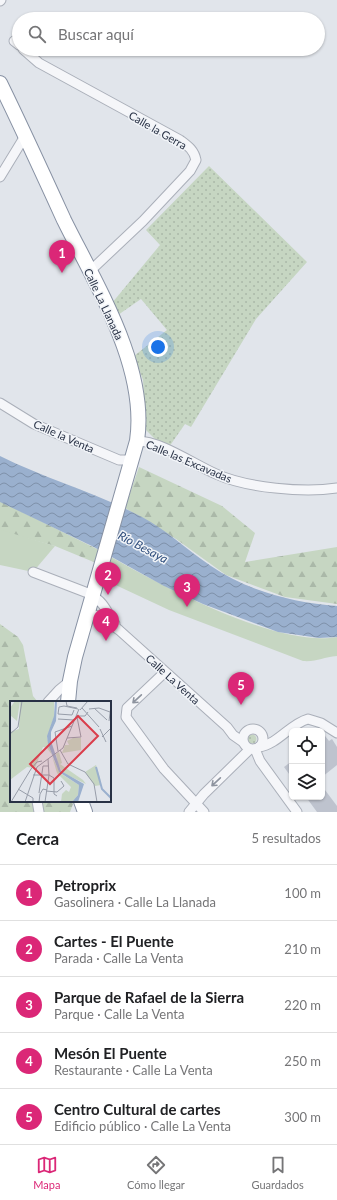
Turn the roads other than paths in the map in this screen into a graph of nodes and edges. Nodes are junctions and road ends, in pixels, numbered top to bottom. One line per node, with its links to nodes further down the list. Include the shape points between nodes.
1 (31, 56): 5 (street, Calle la Gerra, via 39,63 180,140 195,155 196,160 190,171)
2 (0, 84): 3 (highway, Calle La Llanada)
3 (25, 136): 4 (street); 5 (highway, Calle La Llanada)
4 (0, 177)
5 (90, 272): 7 (highway, Calle La Llanada, via 114,322 130,365 139,408)
6 (0, 403): 8 (street, Calle la Venta, via 41,427)
7 (136, 441): 8 (highway, Calle La Llanada); 9 (street, Calle las Excavadas, via 150,443 218,475 245,483 307,490)
8 (130, 465): 11 (highway, Calle La Llanada)
9 (337, 488)
10 (33, 572): 11 (street)
11 (94, 594): 12 (highway, Calle La Llanada); 13 (street, Calle La Venta)
12 (88, 612): 13 (street, Calle La Venta, via 101,617); 15 (highway, Calle La Llanada)
13 (119, 630): 14 (street, Calle La Venta)
14 (165, 672): 18 (street, Calle La Venta); 24 (street, one-way to 24, via 130,705 126,716 164,769)
15 (70, 681): 16 (street); 17 (highway, Calle La Llanada)
16 (49, 701)
17 (68, 701)
18 (227, 727): 19 (street, Calle La Venta); 21 (street, Calle La Venta, via 233,735)
19 (246, 732): 21 (street, via 243,738); 21 (street, Calle La Venta, via 260,732)
20 (337, 733): 21 (street, via 321,723 308,719 296,724 274,741)
21 (254, 745): 24 (street, one-way to 24); 29 (street, via 260,761)
22 (37, 802): 25 (street)
23 (81, 802): 26 (highway)
24 (195, 804): 27 (street); 28 (street)
25 (39, 812)
26 (85, 812)
27 (189, 812)
28 (204, 812)
29 (297, 812)

